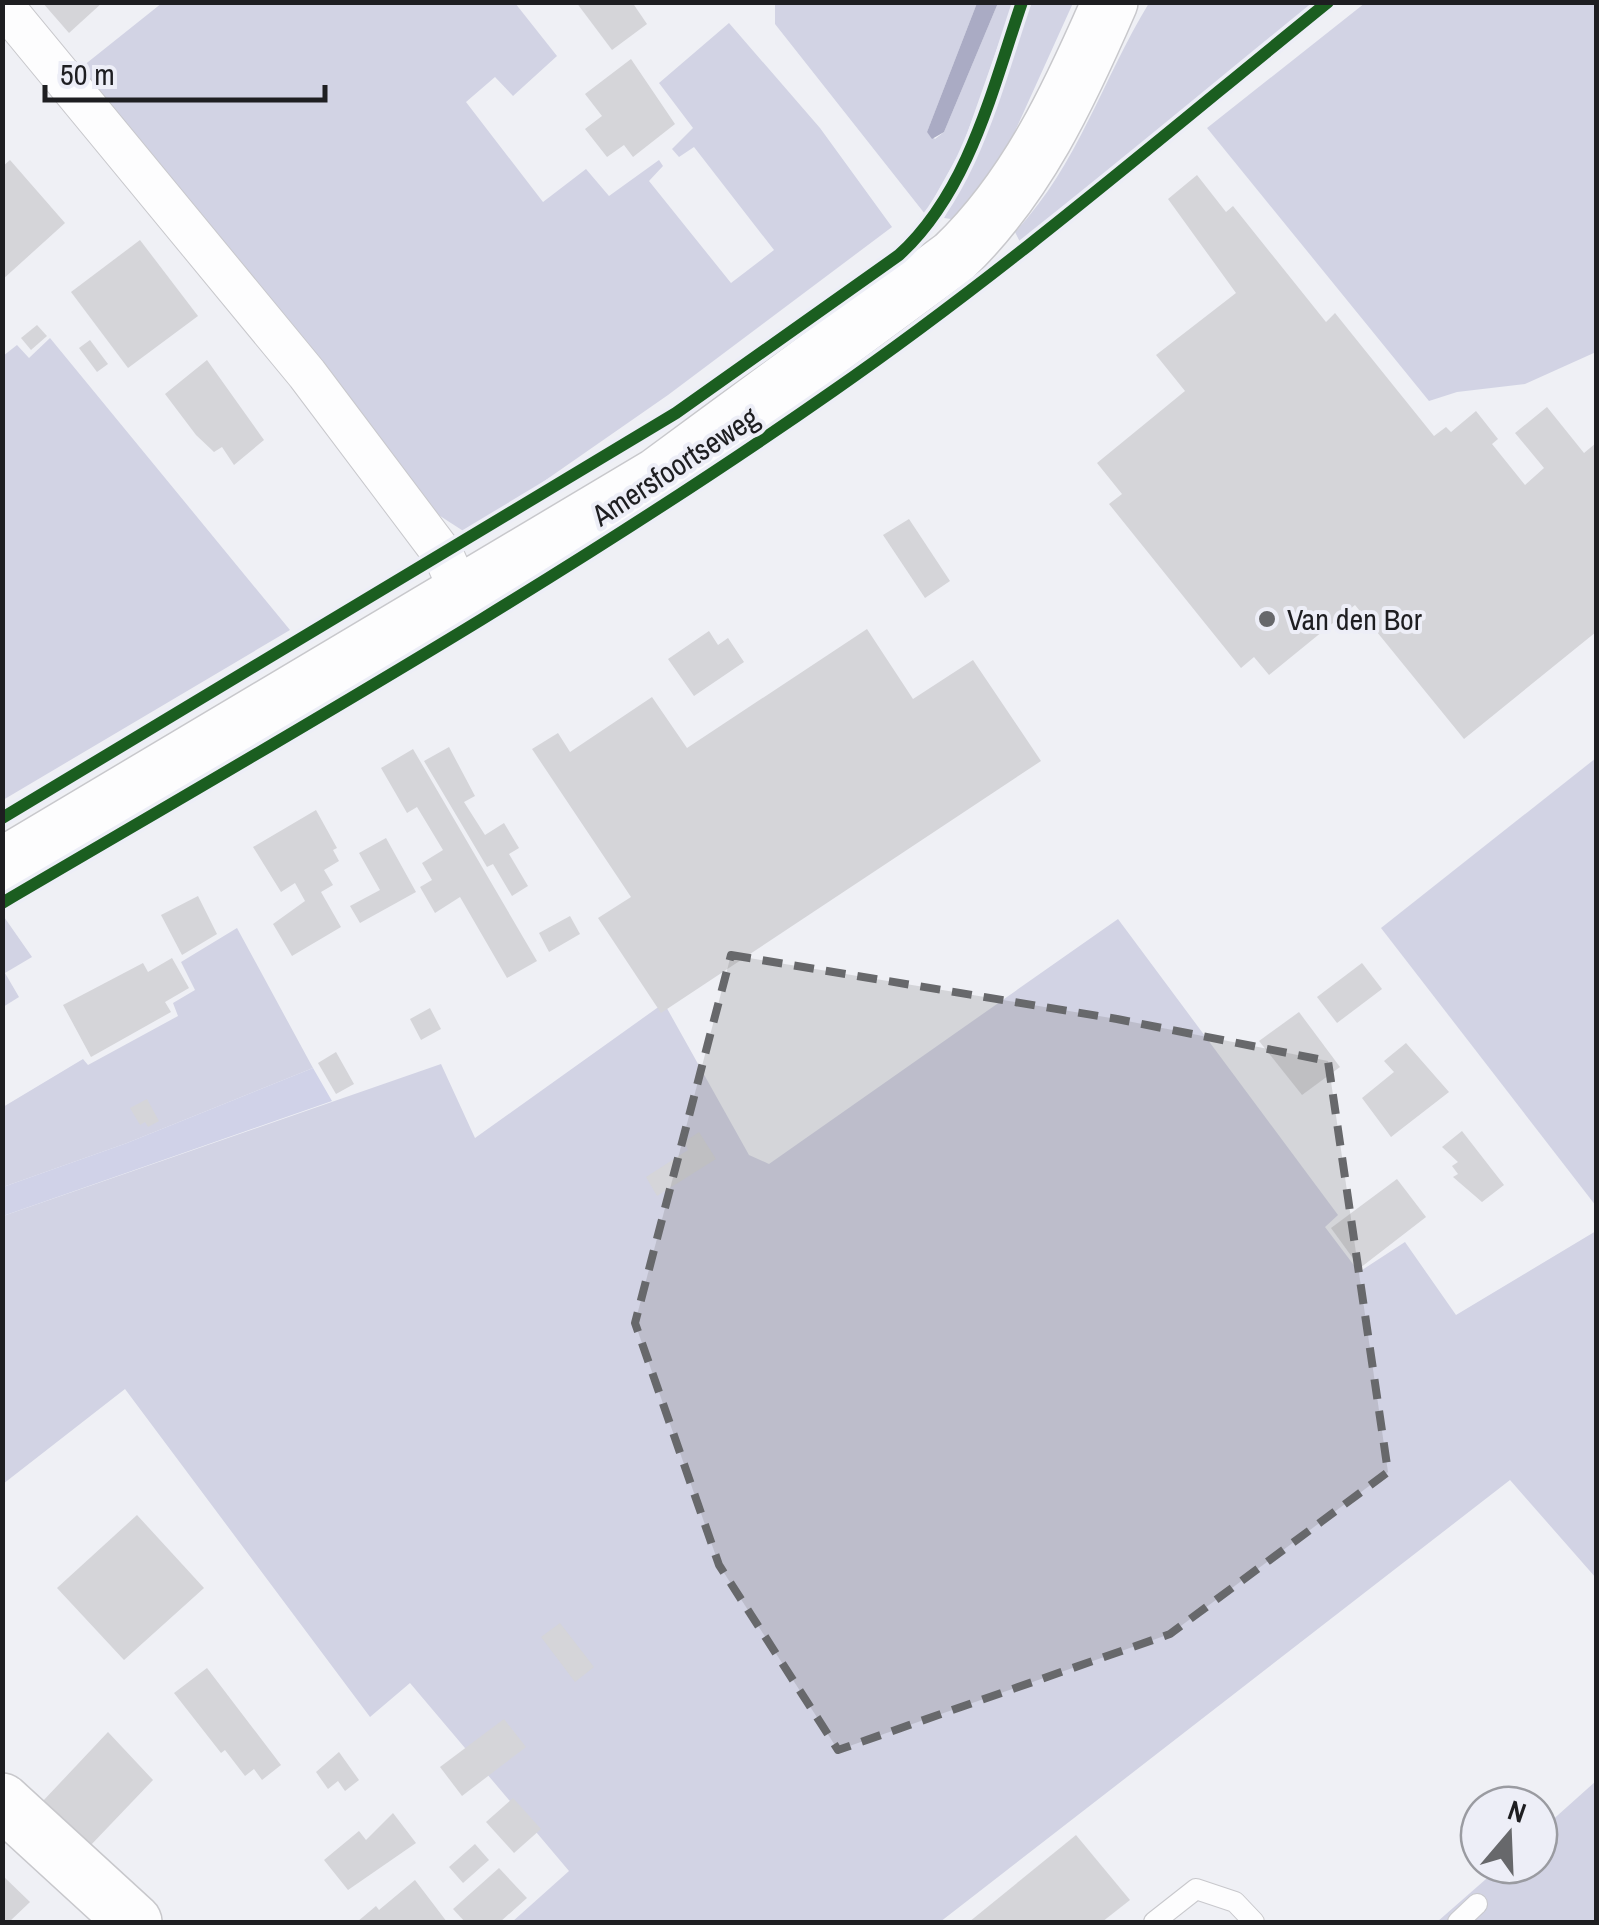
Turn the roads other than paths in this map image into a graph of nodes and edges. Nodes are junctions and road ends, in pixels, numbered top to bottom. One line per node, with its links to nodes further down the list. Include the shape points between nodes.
1 (1110, 2): 3 (main road, Amersfoortseweg, via 1019,182 954,256 657,476)
2 (2, 4): 3 (street, via 307,374 444,556)
3 (460, 592): 4 (main road, Amersfoortseweg)
4 (2, 866)
5 (2, 1801): 7 (main road)
6 (1477, 1904): 10 (lane)
7 (134, 1922)
8 (1154, 1922): 9 (lane, via 1196,1888 1235,1902)
9 (1254, 1922)
10 (1458, 1922)

